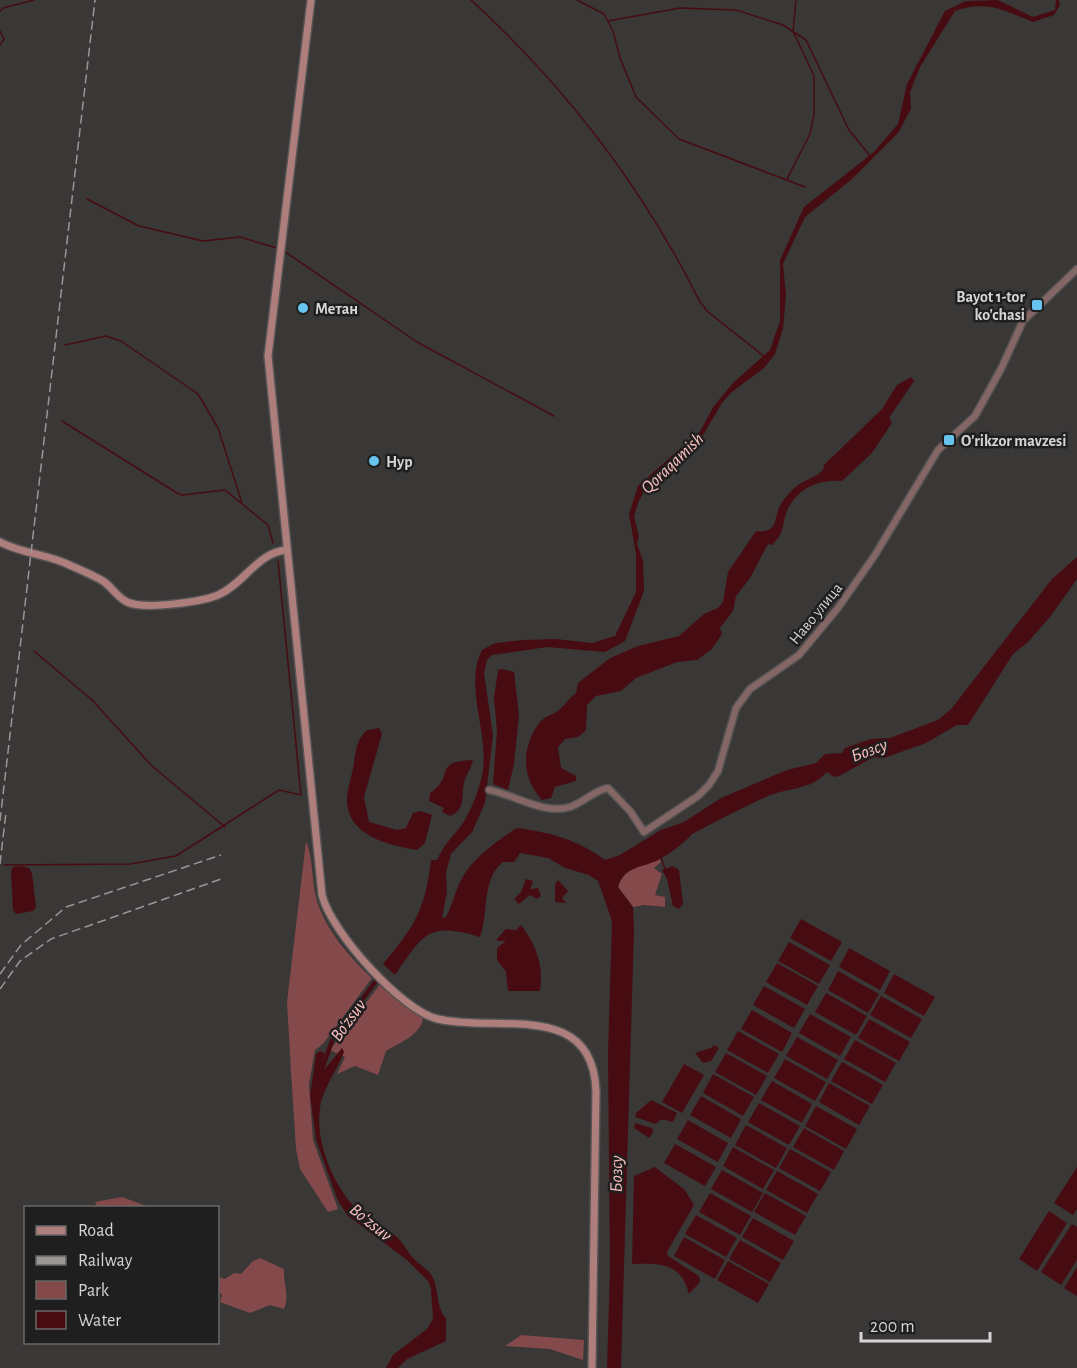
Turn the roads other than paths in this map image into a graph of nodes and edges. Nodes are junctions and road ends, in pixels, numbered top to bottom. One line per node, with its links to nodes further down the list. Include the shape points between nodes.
1 (311, 0): 3 (main road, via 268,356)
2 (1077, 269): 7 (street, Наво улица, via 1023,321 975,416 938,450 838,608 800,655 741,699 718,771 698,796 644,832 608,788 571,806 547,809)
3 (285, 539): 5 (main road); 6 (main road)
4 (0, 542): 6 (main road, via 64,563 102,581 127,602 141,604 216,595)
5 (286, 550): 6 (main road); 8 (main road, via 320,885 331,918 372,970 423,1013 444,1021 557,1030 574,1040 593,1068 596,1133)
6 (274, 551)
7 (489, 790)
8 (592, 1368)

